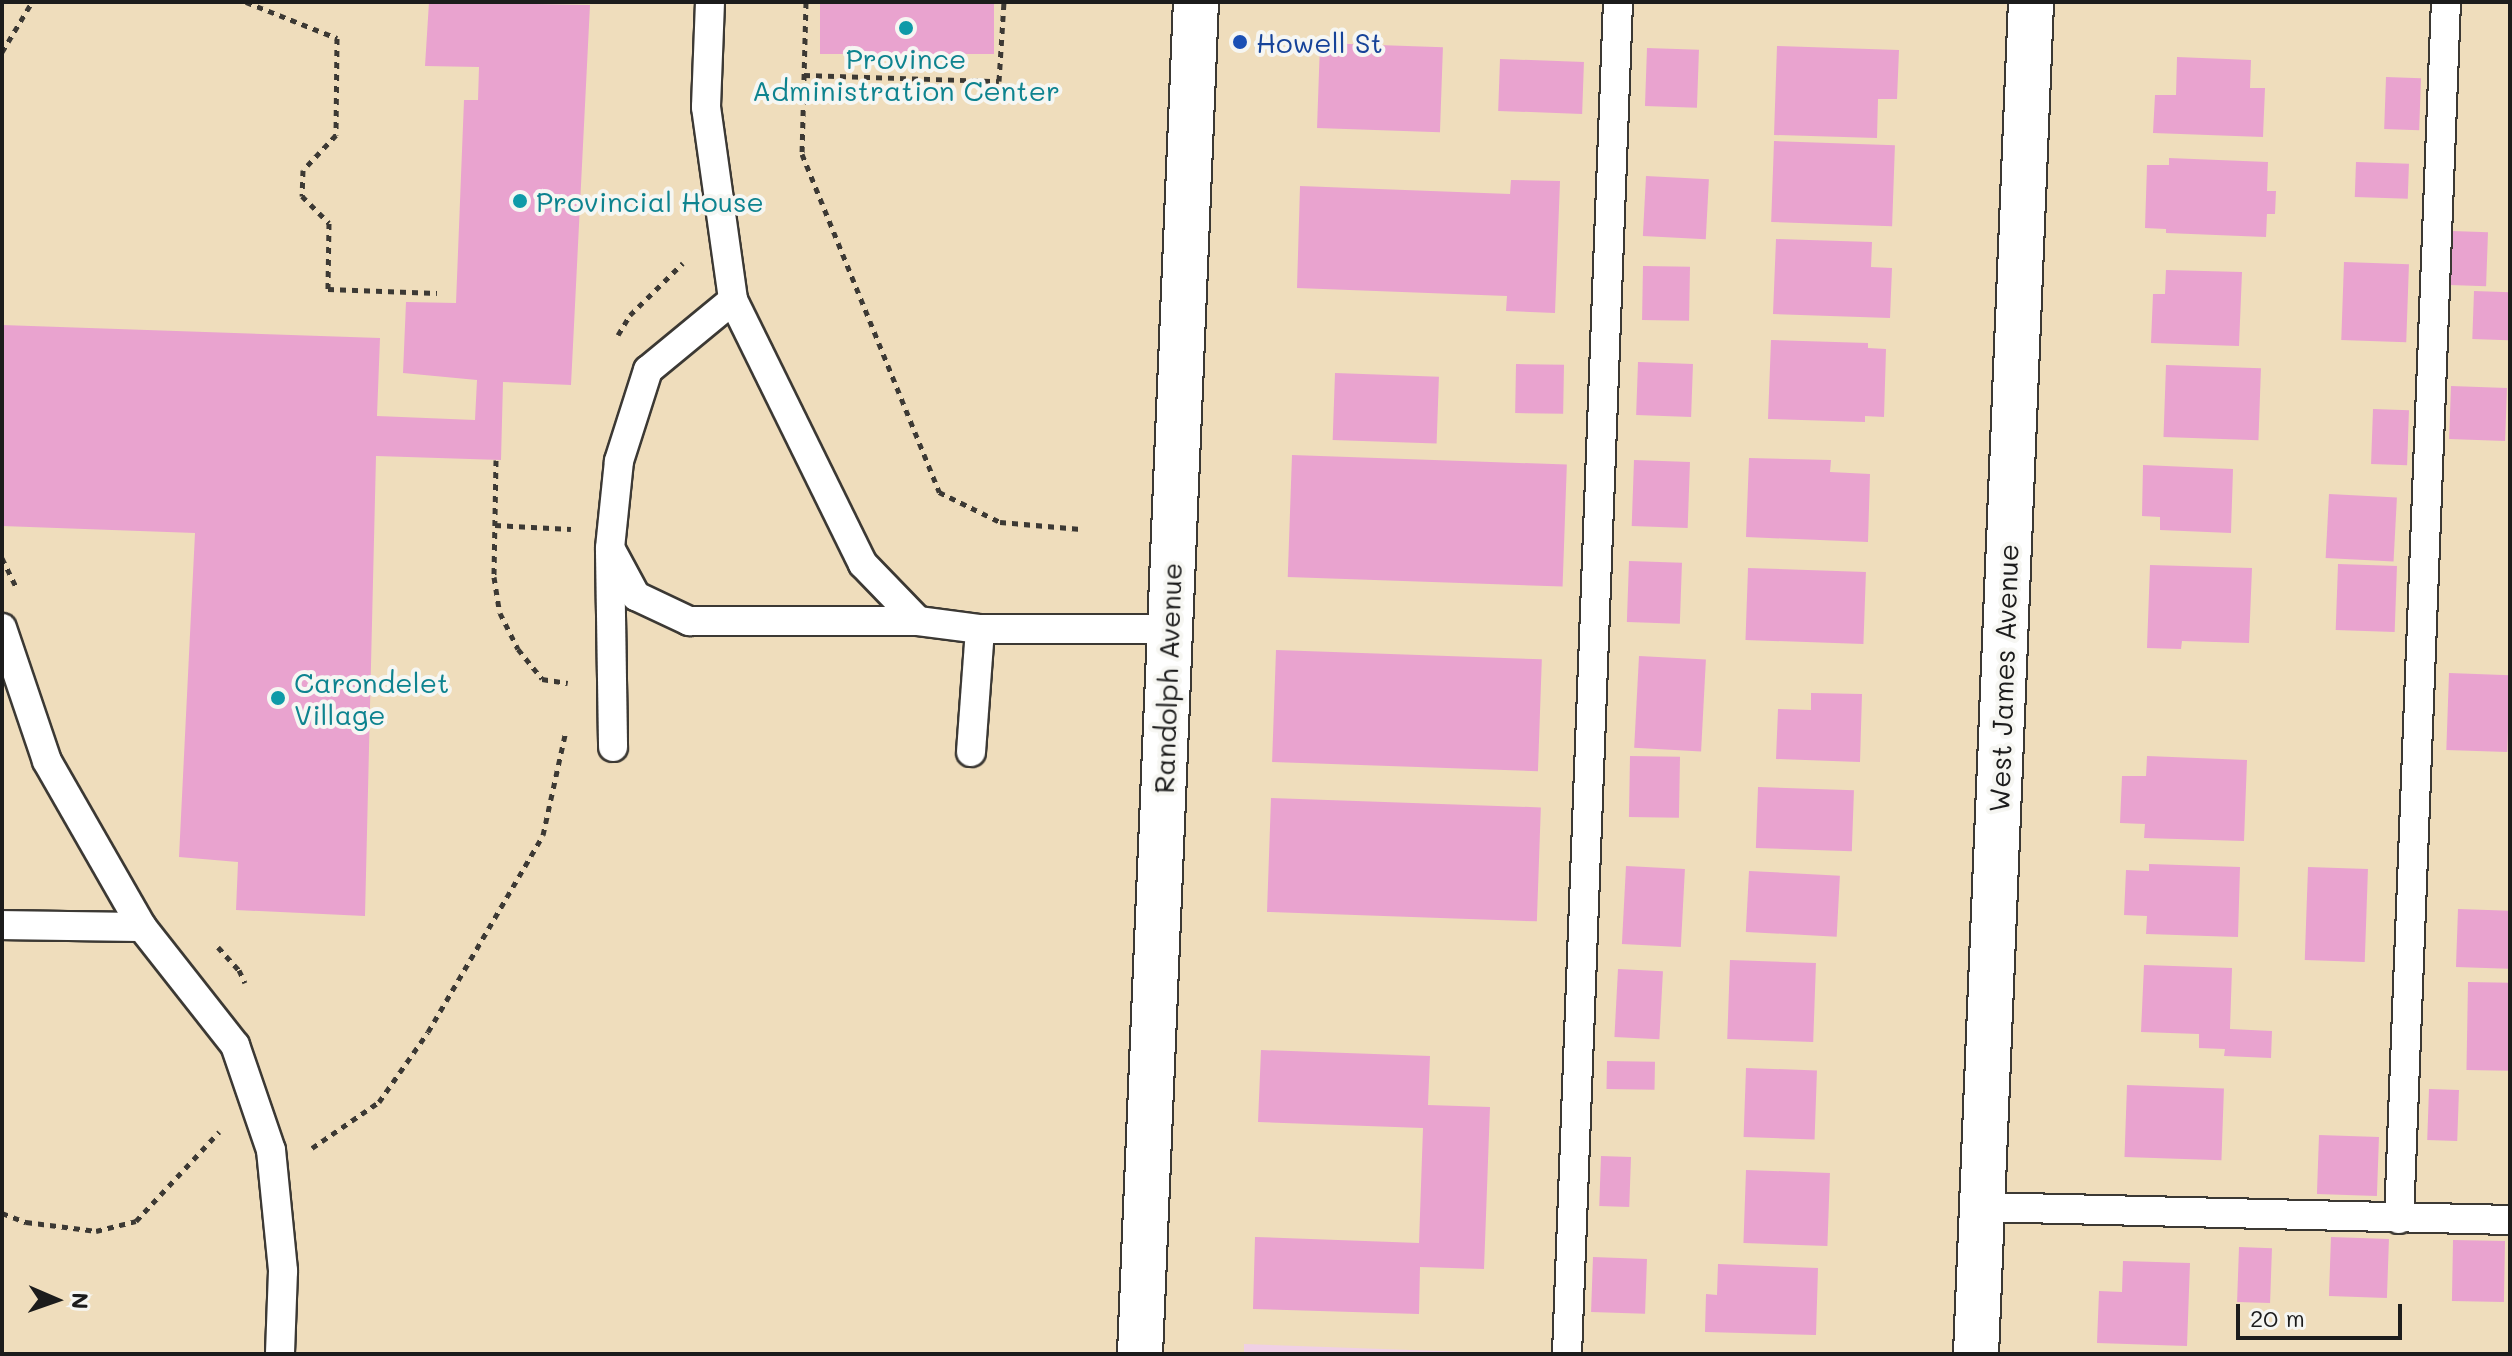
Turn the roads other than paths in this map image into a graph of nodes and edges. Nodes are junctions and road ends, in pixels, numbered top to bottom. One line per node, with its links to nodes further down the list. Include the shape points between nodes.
1 (710, 2): 6 (lane, via 706,107)
2 (1196, 2): 11 (main road, Randolph Avenue)
3 (1618, 2): 21 (lane)
4 (2031, 2): 16 (main road, West James Avenue)
5 (2446, 2): 17 (lane)
6 (733, 300): 7 (lane, via 648,370 619,461); 8 (lane, via 863,564)
7 (610, 548): 8 (lane, via 636,596 689,621); 12 (lane)
8 (918, 621): 10 (lane)
9 (2, 628): 15 (lane, via 47,761)
10 (980, 629): 11 (lane); 13 (lane)
11 (1169, 629): 20 (main road, Randolph Avenue)
12 (613, 747)
13 (971, 752)
14 (2, 925): 15 (lane)
15 (142, 927): 19 (lane, via 235,1045 271,1150 283,1271)
16 (1982, 1207): 17 (lane); 22 (main road, West James Avenue)
17 (2399, 1219): 18 (lane)
18 (2510, 1220)
19 (280, 1354)
20 (1140, 1354)
21 (1567, 1354)
22 (1976, 1354)

